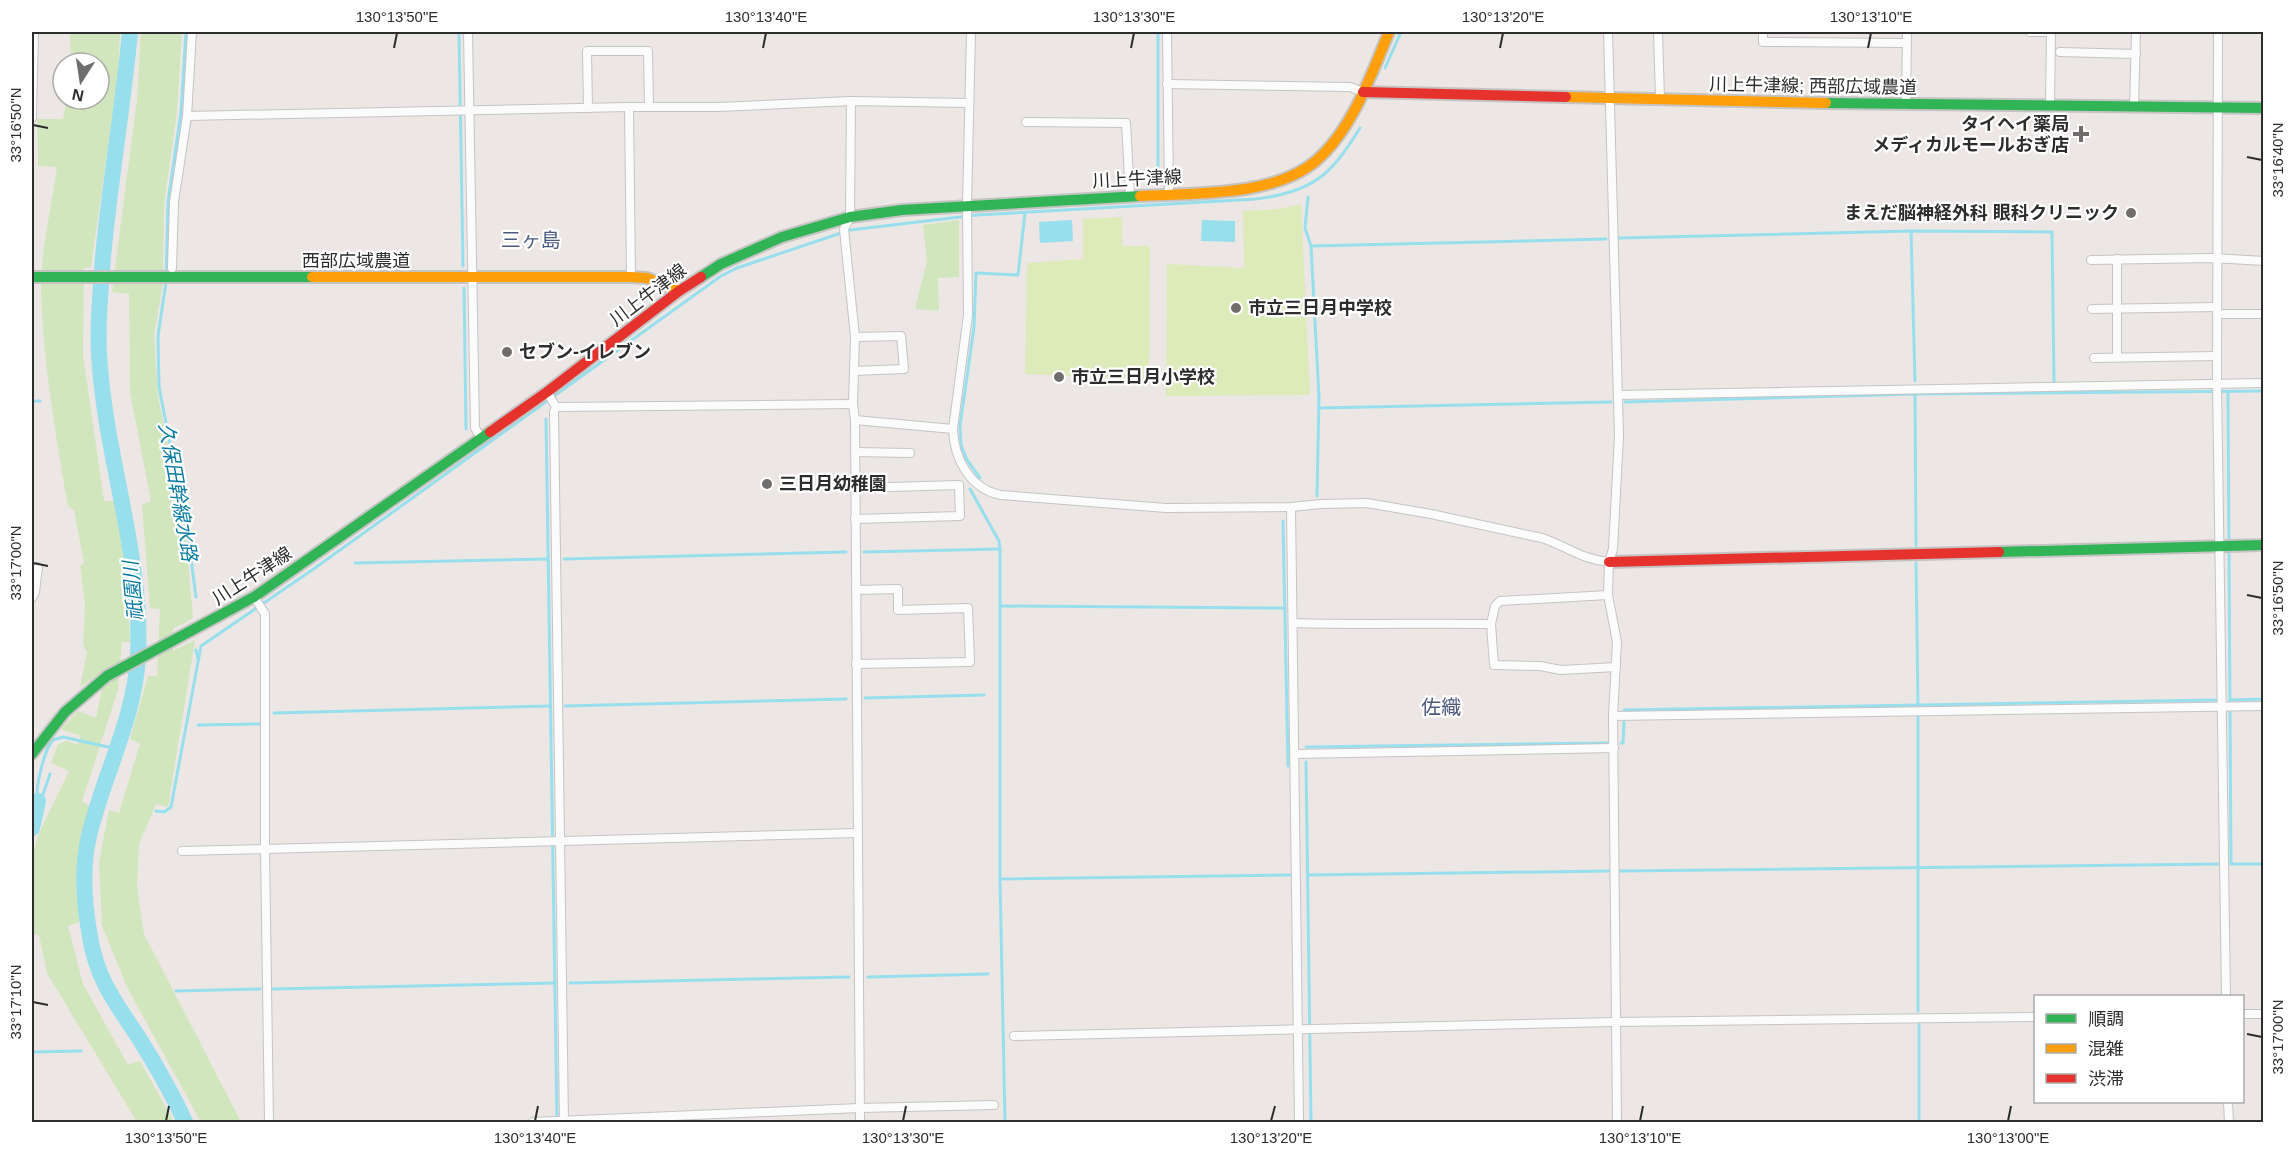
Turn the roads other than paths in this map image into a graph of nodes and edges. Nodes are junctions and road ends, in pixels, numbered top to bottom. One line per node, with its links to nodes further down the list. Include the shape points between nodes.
1 (34, 32): 34 (street)
2 (192, 32): 33 (street)
3 (468, 32): 32 (street)
4 (971, 32): 23 (street)
5 (1167, 32): 18 (street)
6 (1389, 32): 19 (main road, 川上牛津線)
7 (1608, 32): 20 (street)
8 (1658, 32): 21 (street)
9 (1763, 32): 15 (street, via 1763,42)
10 (1907, 32): 15 (street)
11 (2030, 32): 12 (street)
12 (2051, 32): 25 (street)
13 (2136, 32): 17 (street)
14 (2218, 32): 30 (street)
15 (1906, 43): 24 (street)
16 (2060, 52): 17 (street)
17 (2136, 54): 28 (street)
18 (1167, 84): 19 (street, via 1350,87); 36 (street)
19 (1363, 92): 20 (main road, 川上牛津線; 西部広域農道); 36 (main road, 川上牛津線, via 1329,148 1300,171 1277,182 1249,188)
20 (1609, 98): 21 (main road, 川上牛津線; 西部広域農道); 61 (street)
21 (1660, 99): 24 (main road, 川上牛津線; 西部広域農道)
22 (851, 101): 23 (street); 27 (street); 39 (street)
23 (969, 102): 38 (street)
24 (1906, 105): 25 (main road, 川上牛津線; 西部広域農道)
25 (2050, 106): 28 (main road, 川上牛津線; 西部広域農道)
26 (628, 107): 27 (street); 29 (street); 46 (street)
27 (649, 107): 29 (street, via 648,51 587,51)
28 (2134, 107): 30 (main road, 川上牛津線; 西部広域農道)
29 (588, 108): 32 (street)
30 (2217, 108): 31 (main road, 川上牛津線; 西部広域農道); 42 (street)
31 (2264, 108)
32 (470, 110): 33 (street); 47 (street)
33 (187, 116): 44 (street, via 174,202)
34 (32, 118)
35 (1026, 122): 37 (street, via 1126,123)
36 (1169, 194): 37 (main road, 川上牛津線)
37 (1130, 196): 38 (main road, 川上牛津線)
38 (967, 213): 39 (main road, 川上牛津線); 65 (street, via 968,315)
39 (850, 217): 48 (main road, 川上牛津線, via 798,231 744,253); 53 (street, via 845,232)
40 (2117, 259): 41 (street); 42 (street); 49 (street)
41 (2091, 260)
42 (2217, 260): 43 (street); 51 (street)
43 (2264, 261)
44 (172, 268)
45 (32, 277): 47 (main road, 西部広域農道)
46 (631, 277): 47 (main road, 西部広域農道); 48 (main road, 西部広域農道, via 647,278)
47 (472, 278): 66 (street, via 475,428)
48 (678, 291): 60 (main road, 川上牛津線)
49 (2117, 308): 50 (street); 51 (street); 55 (street)
50 (2092, 309)
51 (2217, 310): 52 (street); 54 (street)
52 (2264, 314)
53 (855, 337): 57 (street); 57 (street, via 901,336 904,369)
54 (2217, 356): 55 (street); 59 (street)
55 (2117, 357): 56 (street)
56 (2094, 358)
57 (854, 371): 62 (street)
58 (2264, 383): 59 (street)
59 (2217, 384): 61 (street); 73 (street)
60 (547, 392): 63 (street); 66 (main road, 川上牛津線)
61 (1618, 394): 74 (street, via 1613,549)
62 (853, 404): 63 (street); 64 (street)
63 (556, 407): 91 (street)
64 (855, 420): 65 (street); 67 (street)
65 (953, 429): 70 (street, via 955,447 969,476 994,494 1166,508)
66 (481, 438): 78 (main road, 川上牛津線)
67 (855, 452): 68 (street); 69 (street)
68 (910, 453)
69 (855, 488): 71 (street); 71 (street, via 959,485 960,516)
70 (1292, 507): 74 (street, via 1354,502 1390,506 1542,538 1580,556); 80 (street)
71 (855, 519): 76 (street)
72 (2264, 545): 73 (main road)
73 (2220, 546): 74 (main road); 84 (street)
74 (1609, 562): 77 (street)
75 (38, 567): 79 (street)
76 (856, 590): 82 (street); 82 (street, via 898,589 898,610 968,608 970,662)
77 (1608, 595): 81 (street, via 1500,601); 83 (street, via 1617,642)
78 (254, 597): 87 (main road, 川上牛津線, via 107,676 65,712); 92 (street, via 265,614)
79 (32, 598)
80 (1293, 623): 81 (street); 89 (street)
81 (1491, 624): 83 (street, via 1494,664 1561,670)
82 (856, 664): 90 (street)
83 (1616, 666): 86 (street)
84 (2222, 706): 85 (street); 86 (street); 94 (street)
85 (2264, 706)
86 (1613, 716): 88 (street)
87 (34, 746)
88 (1614, 748): 89 (street); 98 (street)
89 (1295, 754): 99 (street)
90 (858, 833): 91 (street); 103 (street)
91 (560, 841): 92 (street); 107 (street)
92 (265, 849): 93 (street); 104 (street)
93 (182, 851)
94 (2226, 995)
95 (2244, 1014): 96 (street)
96 (2264, 1014)
97 (2034, 1017): 98 (street)
98 (1614, 1022): 99 (street); 110 (street)
99 (1299, 1029): 100 (street); 109 (street)
100 (1014, 1036)
101 (2228, 1103): 111 (street)
102 (994, 1105): 103 (street)
103 (859, 1108): 107 (street); 108 (street)
104 (269, 1122)
105 (533, 1122): 106 (street)
106 (553, 1122): 107 (street)
107 (564, 1122)
108 (860, 1122)
109 (1299, 1122)
110 (1617, 1122)
111 (2229, 1122)

